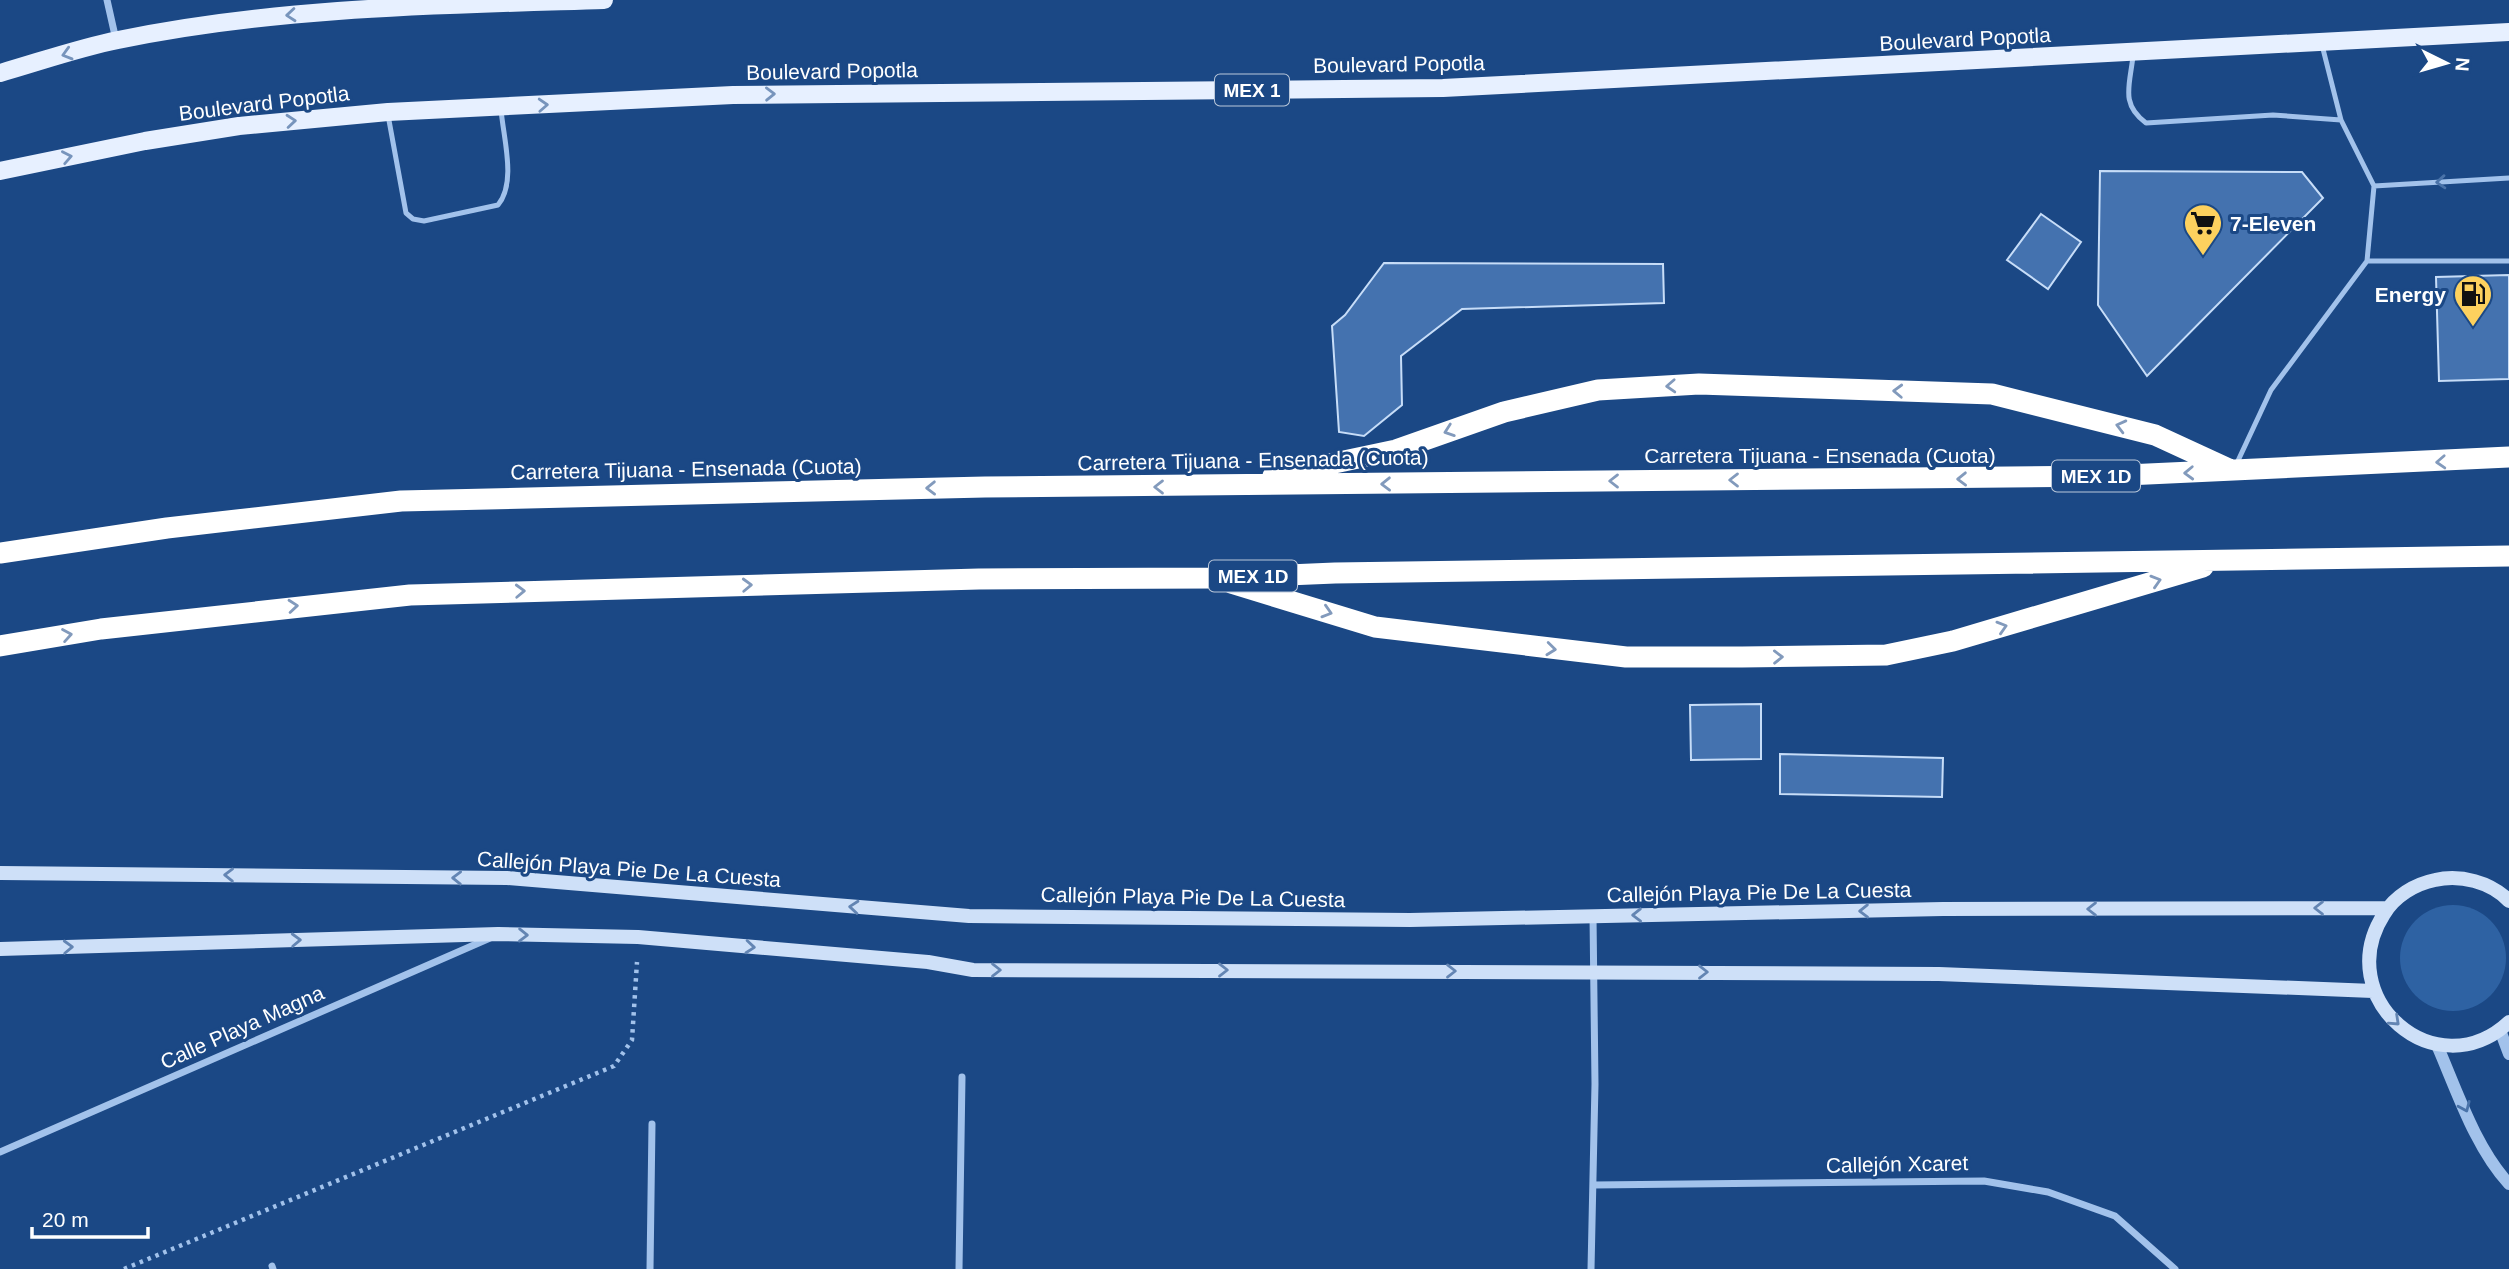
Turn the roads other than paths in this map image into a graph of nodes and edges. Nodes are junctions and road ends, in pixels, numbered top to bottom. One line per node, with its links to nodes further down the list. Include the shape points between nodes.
1 (107, 0): 4 (street)
2 (604, 0): 4 (main road, one-way to 4, via 386,7 248,19)
3 (2509, 32): 5 (main road, Boulevard Popotla / MEX 1)
4 (117, 40): 7 (main road, one-way to 7)
5 (2321, 42): 6 (main road, Boulevard Popotla / MEX 1); 10 (lane)
6 (2133, 52): 8 (main road, Boulevard Popotla / MEX 1, one-way to 6, via 733,95 1443,88); 10 (lane, via 2128,101 2146,123 2273,115)
7 (0, 73)
8 (500, 107): 9 (main road, Boulevard Popotla / MEX 1); 9 (lane, via 508,183 505,196 498,205 424,221 406,213)
9 (387, 112): 11 (main road, Boulevard Popotla / MEX 1, one-way to 9, via 239,126)
10 (2341, 120): 13 (lane)
11 (0, 171)
12 (2509, 178): 13 (lane, one-way to 13)
13 (2374, 186): 14 (lane)
14 (2367, 261): 15 (lane); 17 (lane, via 2271,390)
15 (2509, 261)
16 (2509, 457): 17 (highway, Carretera Tijuana - Ensenada (Cuota) / MEX 1D, one-way to 17)
17 (2233, 471): 18 (highway, Carretera Tijuana - Ensenada (Cuota) / MEX 1D, one-way to 18, via 1931,480); 18 (highway, one-way to 18, via 2155,435 1992,394 1699,384 1598,390 1504,412 1396,450)
18 (1227, 486): 19 (highway, Carretera Tijuana - Ensenada (Cuota) / MEX 1D, one-way to 19, via 401,501 167,527)
19 (0, 553)
20 (2509, 556): 21 (highway, MEX 1D)
21 (2229, 559): 22 (highway, MEX 1D); 22 (highway, one-way to 21, via 1375,627 1503,645 1626,657 1873,655 1953,641)
22 (1215, 578): 23 (highway, MEX 1D, one-way to 22, via 115,627 410,595 979,579)
23 (0, 646)
24 (0, 873): 29 (main road, Callejón Playa Pie De La Cuesta, one-way to 24, via 1410,920 969,916 507,878)
25 (2487, 885): 26 (street); 27 (main road); 28 (main road, via 2444,878 2422,883)
26 (2509, 888)
27 (2509, 901)
28 (2387, 908): 29 (main road, Callejón Playa Pie De La Cuesta, one-way to 29); 33 (main road, via 2369,947)
29 (1593, 916): 32 (street)
30 (498, 934): 31 (main road, one-way to 30); 32 (main road, one-way to 32, via 638,937 928,962 973,970); 39 (street, Calle Playa Magna)
31 (0, 949)
32 (1594, 972): 33 (main road, one-way to 33, via 1939,974); 40 (street)
33 (2373, 991): 35 (main road, one-way to 35, via 2398,1026)
34 (2505, 1026): 35 (main road, via 2481,1040); 36 (street)
35 (2437, 1045): 41 (street, one-way to 41, via 2467,1114)
36 (2509, 1055)
37 (962, 1077): 43 (street)
38 (652, 1124): 42 (street)
39 (0, 1152)
40 (1594, 1185): 44 (street); 45 (street, Callejón Xcaret, via 1983,1181 2048,1192 2115,1216)
41 (2509, 1185)
42 (650, 1269)
43 (959, 1269)
44 (1591, 1269)
45 (2175, 1269)

